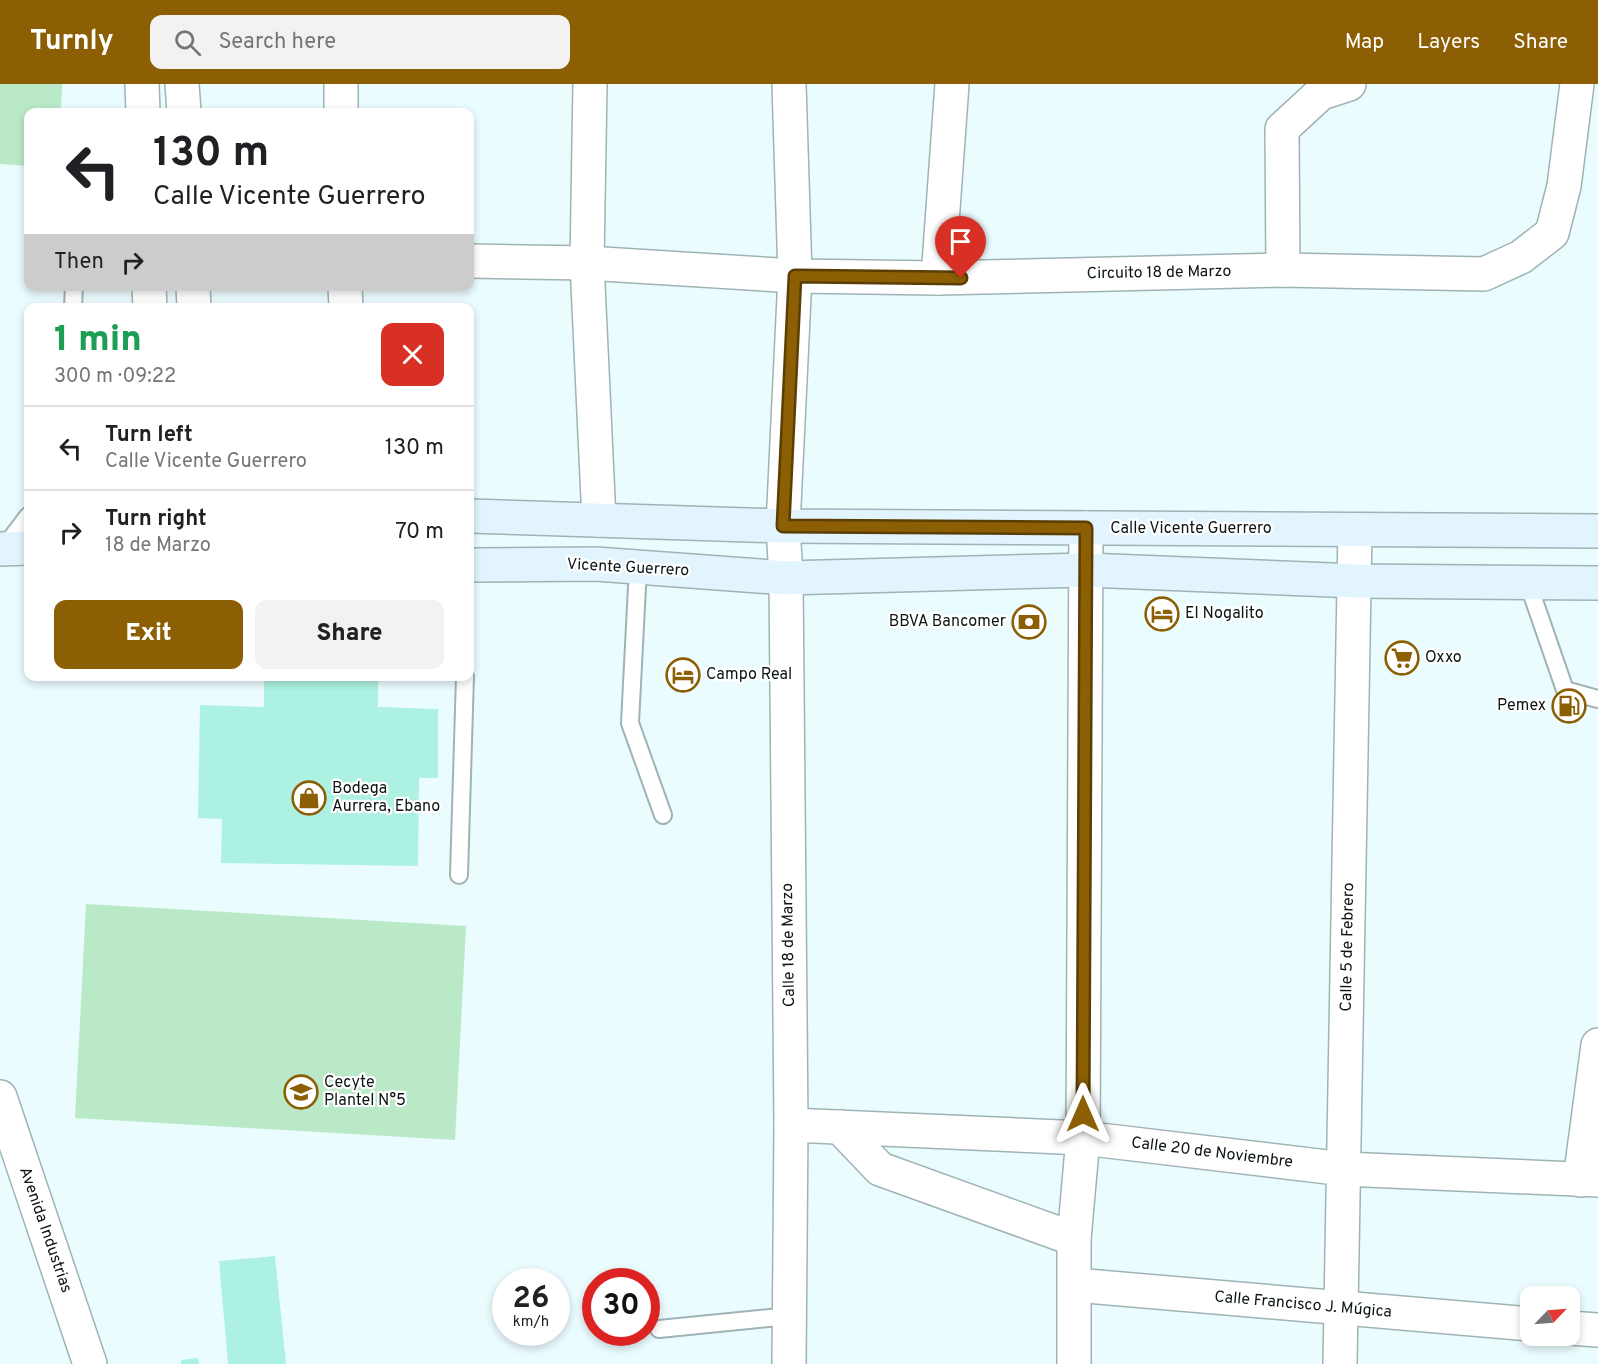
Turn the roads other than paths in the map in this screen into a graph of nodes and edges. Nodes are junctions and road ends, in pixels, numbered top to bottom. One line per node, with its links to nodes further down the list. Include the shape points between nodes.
1 (142, 84): 9 (street)
2 (182, 84): 10 (street)
3 (341, 84): 11 (street)
4 (590, 84): 13 (street)
5 (789, 84): 15 (street)
6 (952, 84): 16 (street)
7 (1349, 84): 14 (street, via 1321,93 1282,129)
8 (1577, 84): 14 (street, Circuito 18 de Marzo, via 1564,186 1552,233 1521,257 1484,274)
9 (143, 108)
10 (184, 108)
11 (341, 108)
12 (474, 261): 13 (street, Circuito 18 de Marzo)
13 (587, 263): 15 (street, Circuito 18 de Marzo); 18 (street)
14 (1283, 270): 16 (street, Circuito 18 de Marzo)
15 (795, 276): 16 (street, Circuito 18 de Marzo); 20 (street, Calle 18 de Marzo)
16 (938, 278)
17 (474, 516): 18 (street)
18 (599, 520): 20 (street)
19 (24, 524): 24 (lane)
20 (783, 526): 21 (street, Calle Vicente Guerrero); 28 (street, Calle 18 de Marzo)
21 (1086, 528): 22 (street, Calle Vicente Guerrero); 27 (street)
22 (1355, 530): 23 (street, Calle Vicente Guerrero); 29 (street, Calle 5 de Febrero)
23 (1598, 531)
24 (11, 549)
25 (474, 565): 26 (street, Vicente Guerrero)
26 (638, 567): 28 (street, Vicente Guerrero); 34 (lane, via 630,723)
27 (1086, 570): 28 (street); 29 (street); 40 (street)
28 (786, 578): 38 (street, Calle 18 de Marzo)
29 (1356, 581): 30 (street); 41 (street, Calle 5 de Febrero)
30 (1528, 583): 31 (street); 33 (lane, via 1564,690)
31 (1598, 583)
32 (465, 681): 35 (lane)
33 (1598, 699)
34 (663, 815)
35 (459, 875)
36 (1598, 1045): 42 (street)
37 (0, 1097): 51 (street, Avenida Industrias)
38 (791, 1125): 39 (street, Calle 20 de Noviembre); 46 (street, Calle 18 de Marzo)
39 (840, 1127): 40 (street, Calle 20 de Noviembre); 43 (street, via 880,1169)
40 (1083, 1137): 41 (street, Calle 20 de Noviembre); 43 (street)
41 (1344, 1169): 42 (street, Calle 20 de Noviembre); 45 (street, Calle 5 de Febrero)
42 (1589, 1180)
43 (1074, 1239): 44 (street)
44 (1075, 1285): 45 (street, Calle Francisco J. Múgica); 53 (street)
45 (1341, 1308): 47 (street, Calle Francisco J. Múgica); 54 (street, Calle 5 de Febrero)
46 (789, 1316): 48 (lane); 52 (street, Calle 18 de Marzo)
47 (1520, 1323)
48 (660, 1329)
49 (1580, 1329): 50 (street)
50 (1598, 1330)
51 (90, 1364)
52 (789, 1364)
53 (1074, 1364)
54 (1340, 1364)

